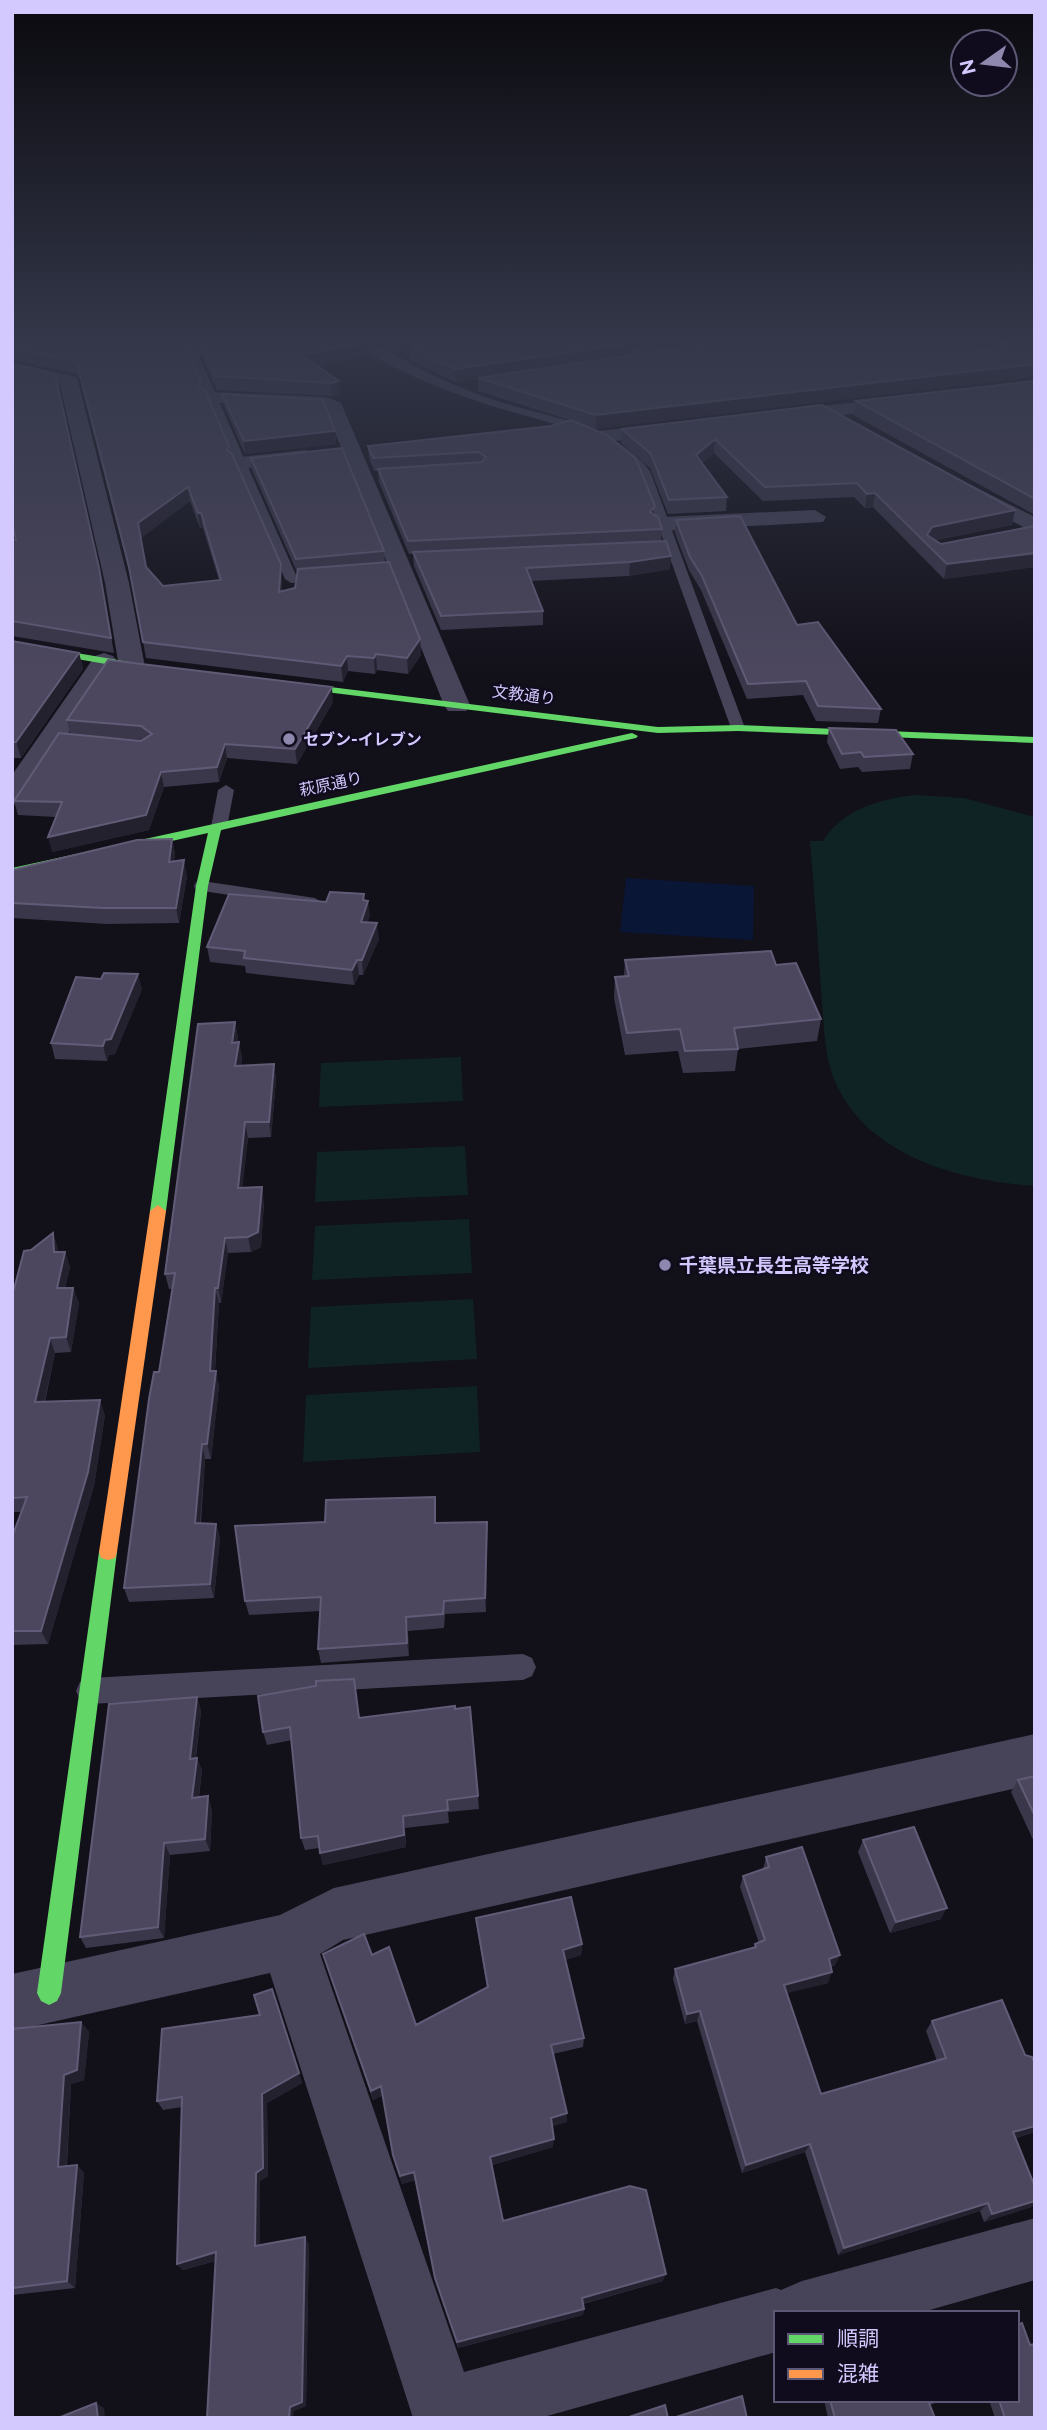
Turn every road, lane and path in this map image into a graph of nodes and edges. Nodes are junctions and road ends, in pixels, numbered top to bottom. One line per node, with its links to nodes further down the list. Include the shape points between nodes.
1 (85, 448): 14 (street)
2 (235, 448): 6 (lane)
3 (376, 448): 5 (street)
4 (622, 448): 9 (lane, via 640,463)
5 (353, 451): 6 (street); 17 (street, via 371,477 400,566)
6 (241, 463): 11 (lane, via 290,586)
7 (945, 477): 10 (street)
8 (815, 517): 9 (street)
9 (663, 524): 18 (lane, via 664,548)
10 (1025, 535)
11 (333, 576)
12 (12, 645): 13 (street)
13 (104, 661): 14 (street); 21 (street, via 58,741)
14 (132, 667): 15 (street)
15 (173, 671)
16 (268, 682): 17 (street, 文教通り)
17 (457, 705): 19 (street, 文教通り)
18 (738, 727): 19 (street, 文教通り); 20 (street, 文教通り)
19 (658, 730): 23 (street, 萩原通り)
20 (1035, 740)
21 (17, 781)
22 (226, 790): 23 (lane)
23 (217, 827): 24 (street, 萩原通り); 25 (street)
24 (12, 872)
25 (202, 886): 26 (lane); 28 (street)
26 (321, 904)
27 (523, 1667): 28 (lane)
28 (90, 1691): 31 (street)
29 (1035, 1759): 30 (street, via 334,1915)
30 (288, 1941): 31 (street); 35 (street)
31 (31, 1998)
32 (1035, 2249): 33 (street)
33 (809, 2311)
34 (774, 2321): 35 (street)
35 (445, 2414)

